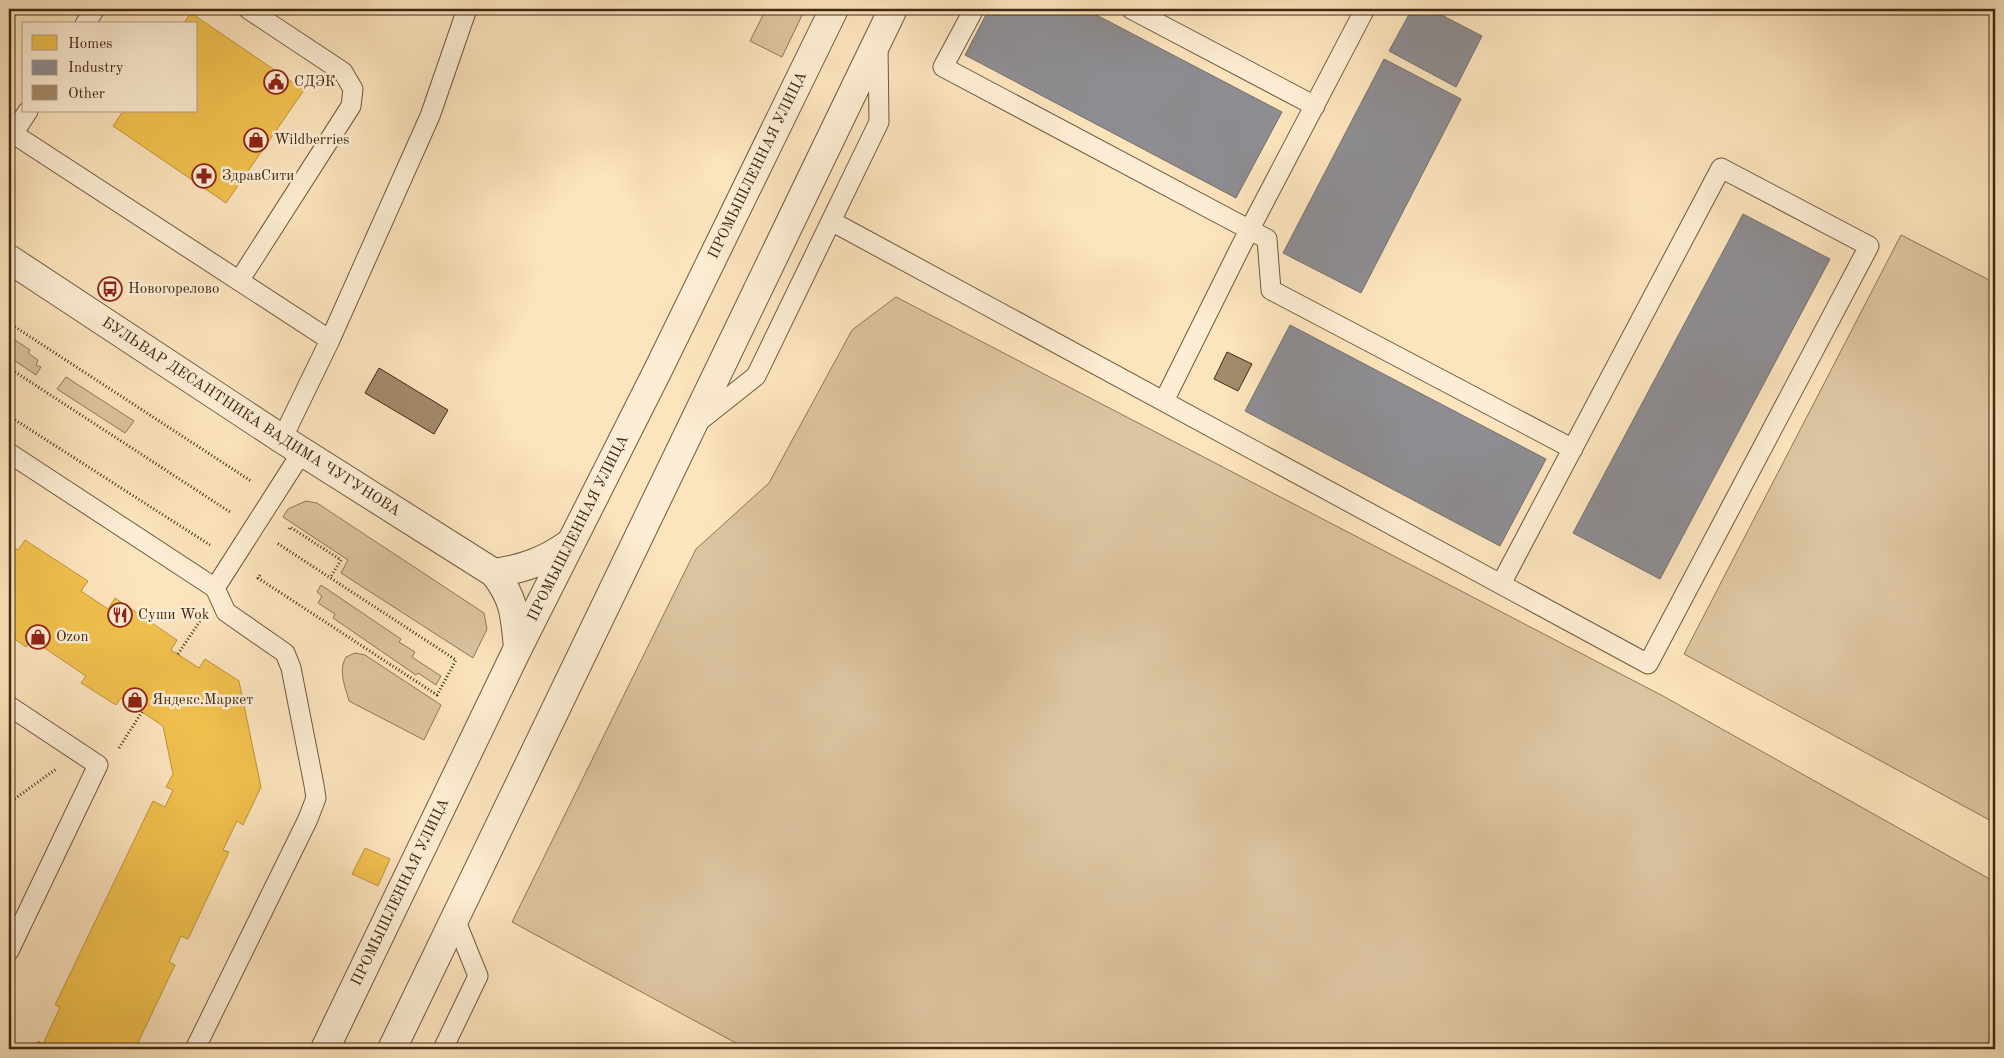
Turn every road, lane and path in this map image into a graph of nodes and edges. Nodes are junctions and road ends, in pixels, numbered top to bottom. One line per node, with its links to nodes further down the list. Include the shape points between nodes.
1 (95, 9): 9 (lane)
2 (248, 9): 17 (lane, via 343,72 353,89 351,106)
3 (467, 9): 19 (lane, via 430,116)
4 (834, 9): 37 (street, ПРОМЫШЛЕННАЯ УЛИЦА, via 659,368)
5 (893, 9): 10 (street)
6 (974, 9): 15 (lane, via 943,67)
7 (1131, 9): 11 (lane)
8 (1365, 9): 11 (lane)
9 (86, 22)
10 (878, 40): 14 (lane, via 879,122); 23 (street)
11 (1315, 106): 15 (lane)
12 (27, 112): 13 (lane)
13 (11, 133): 17 (lane)
14 (831, 221): 21 (lane); 23 (lane, via 756,376)
15 (1250, 231): 21 (lane); 25 (lane, via 1267,240 1271,290)
16 (9, 260): 24 (street, БУЛЬВАР ДЕСАНТНИКА ВАДИМА ЧУГУНОВА)
17 (239, 281): 19 (lane)
18 (9, 324): 27 (path, via 251,481)
19 (330, 340): 24 (lane)
20 (9, 368): 29 (path)
21 (1164, 401): 42 (lane)
22 (9, 416): 33 (path, via 210,546)
23 (689, 429): 50 (street)
24 (292, 446): 40 (street, БУЛЬВАР ДЕСАНТНИКА ВАДИМА ЧУГУНОВА); 43 (lane)
25 (1573, 449): 42 (lane); 42 (lane, via 1721,168 1869,246 1648,664)
26 (9, 453): 43 (lane)
27 (246, 489)
28 (236, 505): 29 (path)
29 (231, 513): 30 (path); 31 (path)
30 (236, 516)
31 (226, 521)
32 (286, 532): 41 (path, via 290,527 342,560)
33 (215, 537)
34 (283, 538): 36 (path)
35 (272, 540): 36 (path)
36 (279, 544): 38 (path); 41 (path)
37 (569, 544): 40 (street, via 532,566); 44 (street, ПРОМЫШЛЕННАЯ УЛИЦА)
38 (274, 553)
39 (263, 569): 41 (path, via 258,578 436,696 456,660)
40 (494, 573): 44 (street, БУЛЬВАР ДЕСАНТНИКА ВАДИМА ЧУГУНОВА, via 512,602)
41 (330, 578)
42 (1501, 584)
43 (215, 588): 52 (lane, via 226,612 285,654 291,668 316,798)
44 (518, 648): 53 (street, ПРОМЫШЛЕННАЯ УЛИЦА)
45 (9, 706): 51 (lane, via 98,765)
46 (142, 712): 47 (path)
47 (117, 750)
48 (57, 769): 49 (path)
49 (9, 803)
50 (455, 919): 54 (street); 55 (lane, via 478,976)
51 (9, 951)
52 (195, 1049)
53 (325, 1049)
54 (392, 1049)
55 (443, 1049)

